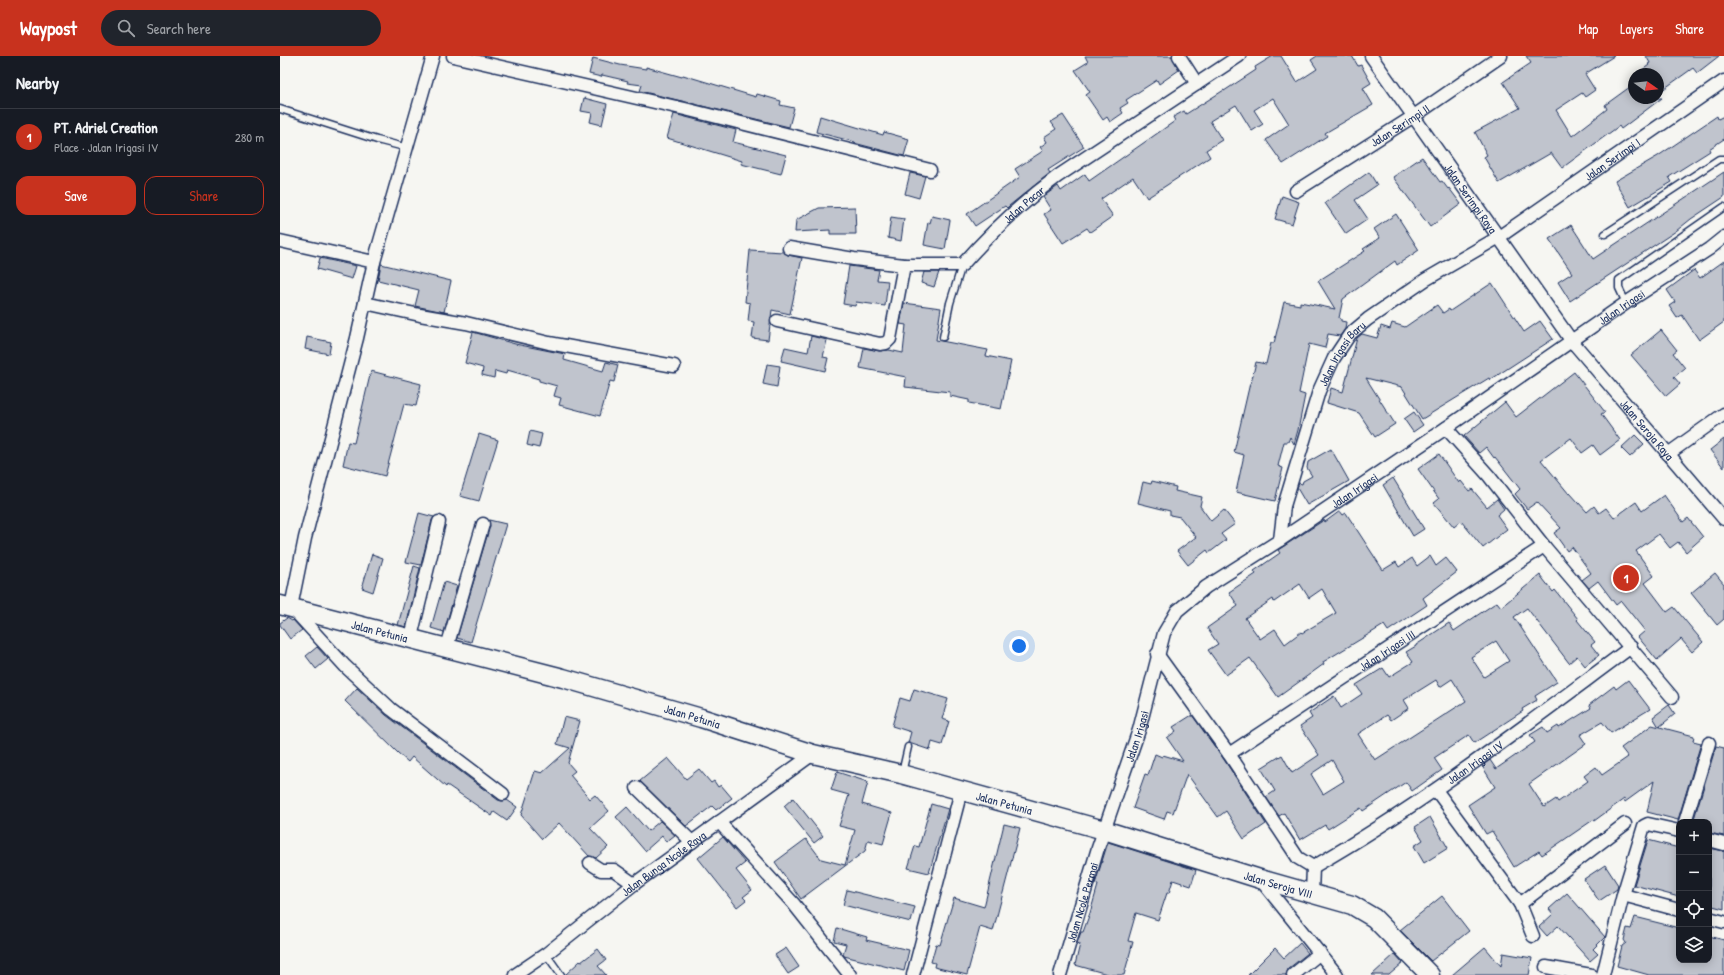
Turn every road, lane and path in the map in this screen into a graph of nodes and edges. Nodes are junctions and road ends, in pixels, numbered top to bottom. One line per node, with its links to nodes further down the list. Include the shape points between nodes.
1 (433, 56): 11 (street)
2 (453, 56): 13 (street, via 685,109)
3 (1179, 56): 8 (street)
4 (1239, 56): 8 (street, Jalan Pacar)
5 (1371, 56): 10 (street, Jalan Serimpi Raya)
6 (1502, 56): 10 (street, Jalan Serimpi II)
7 (1724, 81): 17 (street, Jalan Serimpi I)
8 (1197, 84): 23 (street, Jalan Pacar, via 1030,197)
9 (280, 109): 11 (lane)
10 (1414, 116): 14 (street, Jalan Serimpi II); 17 (street, Jalan Serimpi Raya)
11 (408, 148): 21 (street)
12 (1724, 159): 16 (lane)
13 (930, 170)
14 (1296, 191)
15 (1724, 207): 25 (lane, via 1619,280 1619,288)
16 (1606, 234)
17 (1499, 237): 28 (street, Jalan Serimpi Raya); 36 (street, Jalan Irigasi Baru, via 1425,280 1350,334 1334,358 1319,391 1284,506)
18 (1724, 238): 25 (street, Jalan Irigasi)
19 (280, 242): 21 (street)
20 (789, 248): 22 (street)
21 (374, 262): 24 (street)
22 (904, 264): 23 (street); 26 (street, via 890,339 886,343 880,344)
23 (962, 265): 27 (lane, via 950,302)
24 (365, 303): 29 (street, via 549,343); 38 (street)
25 (1626, 303): 28 (street, Jalan Irigasi)
26 (777, 321)
27 (943, 337)
28 (1571, 340): 31 (street, Jalan Irigasi); 32 (street, Jalan Seroja Raya)
29 (674, 366)
30 (1724, 414): 32 (street)
31 (1446, 428): 36 (street, Jalan Irigasi); 37 (street, via 1489,476)
32 (1668, 454): 33 (street, Jalan Seroja Raya)
33 (1724, 519)
34 (439, 522): 39 (street)
35 (483, 524): 40 (street)
36 (1280, 540): 42 (street, Jalan Irigasi, via 1206,587 1176,611 1164,633)
37 (1544, 546): 41 (street); 47 (street, Jalan Irigasi III)
38 (285, 606): 39 (street, Jalan Petunia); 52 (street, via 392,709)
39 (411, 637): 40 (street, Jalan Petunia)
40 (447, 647): 46 (street, Jalan Petunia, via 701,718)
41 (1631, 647): 43 (street); 50 (street, Jalan Irigasi IV)
42 (1157, 654): 47 (street); 56 (street, Jalan Irigasi, via 1139,730)
43 (1672, 697)
44 (1709, 743): 53 (street)
45 (908, 747): 48 (lane)
46 (813, 754): 48 (street, Jalan Petunia); 54 (street, Jalan Bunga Ncole Raya)
47 (1229, 754): 62 (street, via 1298,858)
48 (901, 774): 51 (street, Jalan Petunia)
49 (637, 788): 59 (street)
50 (1436, 790): 62 (street, Jalan Irigasi IV); 67 (street)
51 (961, 791): 56 (street, Jalan Petunia); 78 (street)
52 (503, 794)
53 (1686, 819)
54 (719, 822): 59 (street, Jalan Bunga Ncole Raya); 77 (street, via 793,903)
55 (1625, 824): 67 (street)
56 (1104, 830): 63 (street, Jalan Seroja VIII); 79 (street, Jalan Ncole Permai)
57 (1676, 831): 66 (street, via 1648,824 1644,826)
58 (1712, 841): 60 (street)
59 (692, 842): 64 (street, Jalan Bunga Ncole Raya)
60 (1724, 844)
61 (590, 863): 64 (street, via 601,870 614,870)
62 (1313, 867): 65 (street)
63 (1260, 879): 65 (street, Jalan Seroja VIII); 72 (street)
64 (634, 884): 73 (street, Jalan Bunga Ncole Raya)
65 (1312, 894): 82 (street, Jalan Seroja VIII, via 1352,905 1374,918)
66 (1622, 895): 68 (street); 84 (street)
67 (1520, 904): 71 (street)
68 (1676, 909)
69 (1712, 919): 70 (street)
70 (1724, 922)
71 (1533, 936)
72 (1320, 953): 80 (street); 81 (street)
73 (546, 954): 75 (street, Jalan Bunga Ncole Raya); 76 (lane)
74 (1546, 967): 83 (street)
75 (515, 975)
76 (561, 975)
77 (850, 975)
78 (913, 975)
79 (1060, 975)
80 (1293, 975)
81 (1337, 975)
82 (1430, 975)
83 (1591, 975)
84 (1603, 975)

